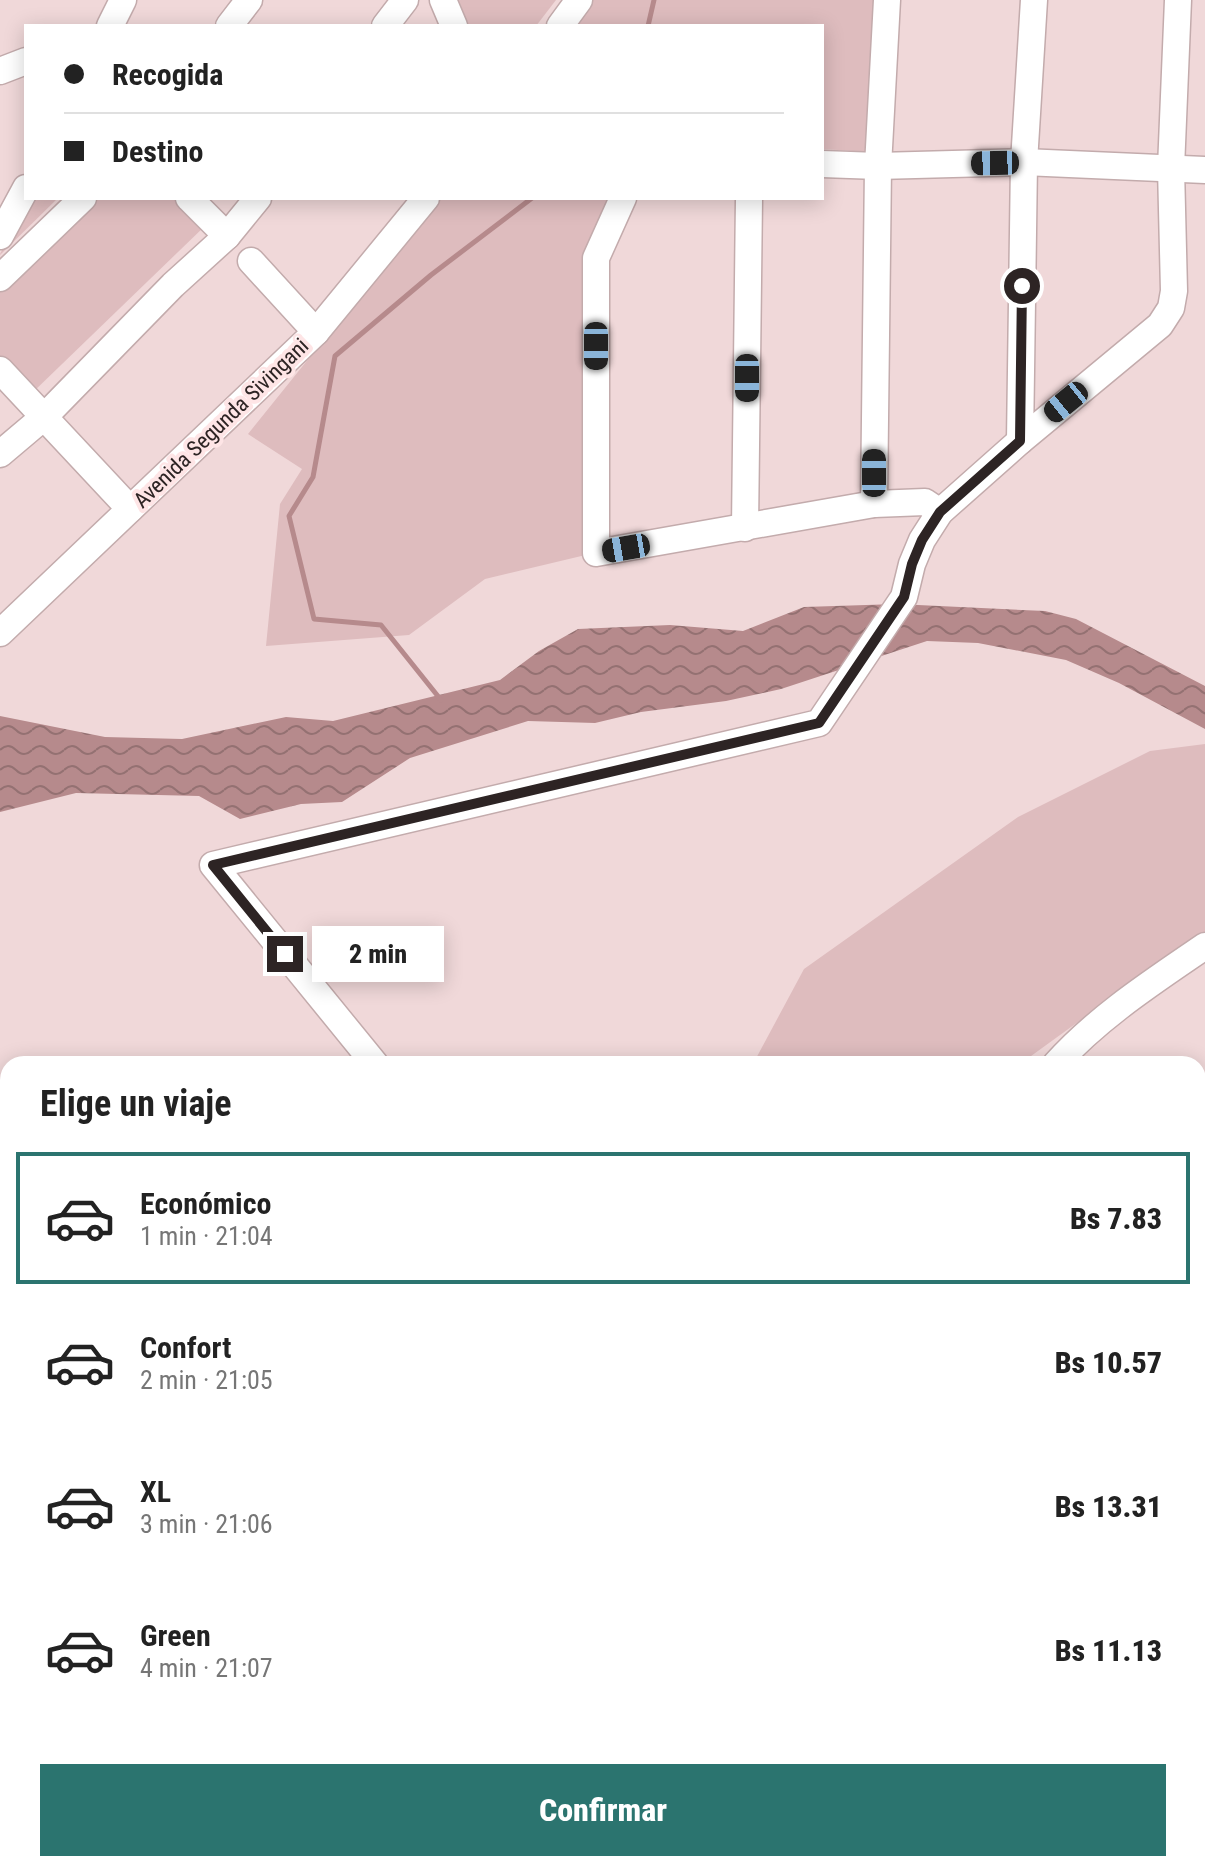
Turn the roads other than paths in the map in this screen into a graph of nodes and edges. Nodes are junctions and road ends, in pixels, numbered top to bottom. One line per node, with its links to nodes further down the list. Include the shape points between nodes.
1 (123, 0): 9 (street)
2 (249, 0): 10 (street)
3 (405, 0): 11 (street)
4 (443, 0): 12 (street)
5 (579, 0): 13 (street)
6 (887, 0): 18 (street)
7 (1034, 0): 16 (street)
8 (1178, 0): 19 (street)
9 (111, 24)
10 (231, 24)
11 (387, 24)
12 (453, 24)
13 (561, 24)
14 (24, 62): 15 (street)
15 (0, 71)
16 (1024, 162): 18 (street); 19 (street); 35 (street)
17 (824, 164): 18 (street)
18 (878, 166): 37 (street)
19 (1171, 168): 20 (street); 35 (street, via 1171,308 1160,325)
20 (1205, 170)
21 (24, 192): 28 (street)
22 (81, 200): 31 (street)
23 (191, 200): 29 (street)
24 (256, 200): 29 (street)
25 (424, 200): 32 (street, Avenida Segunda Sivingani)
26 (622, 200): 40 (street, via 596,258 596,553)
27 (749, 200): 40 (street)
28 (0, 236)
29 (227, 236): 34 (street)
30 (251, 261): 32 (street)
31 (0, 278)
32 (316, 332): 38 (street, Avenida Segunda Sivingani)
33 (0, 370): 34 (street)
34 (45, 416): 36 (street); 38 (street)
35 (1020, 441): 39 (street)
36 (0, 454)
37 (874, 504): 39 (street, via 925,502); 40 (street)
38 (130, 509): 41 (street, Avenida Segunda Sivingani)
39 (940, 512): 43 (street, via 922,540 904,597 819,723 213,865)
40 (745, 528)
41 (0, 633)
42 (1205, 946): 44 (street)
43 (368, 1056)
44 (1063, 1056)

